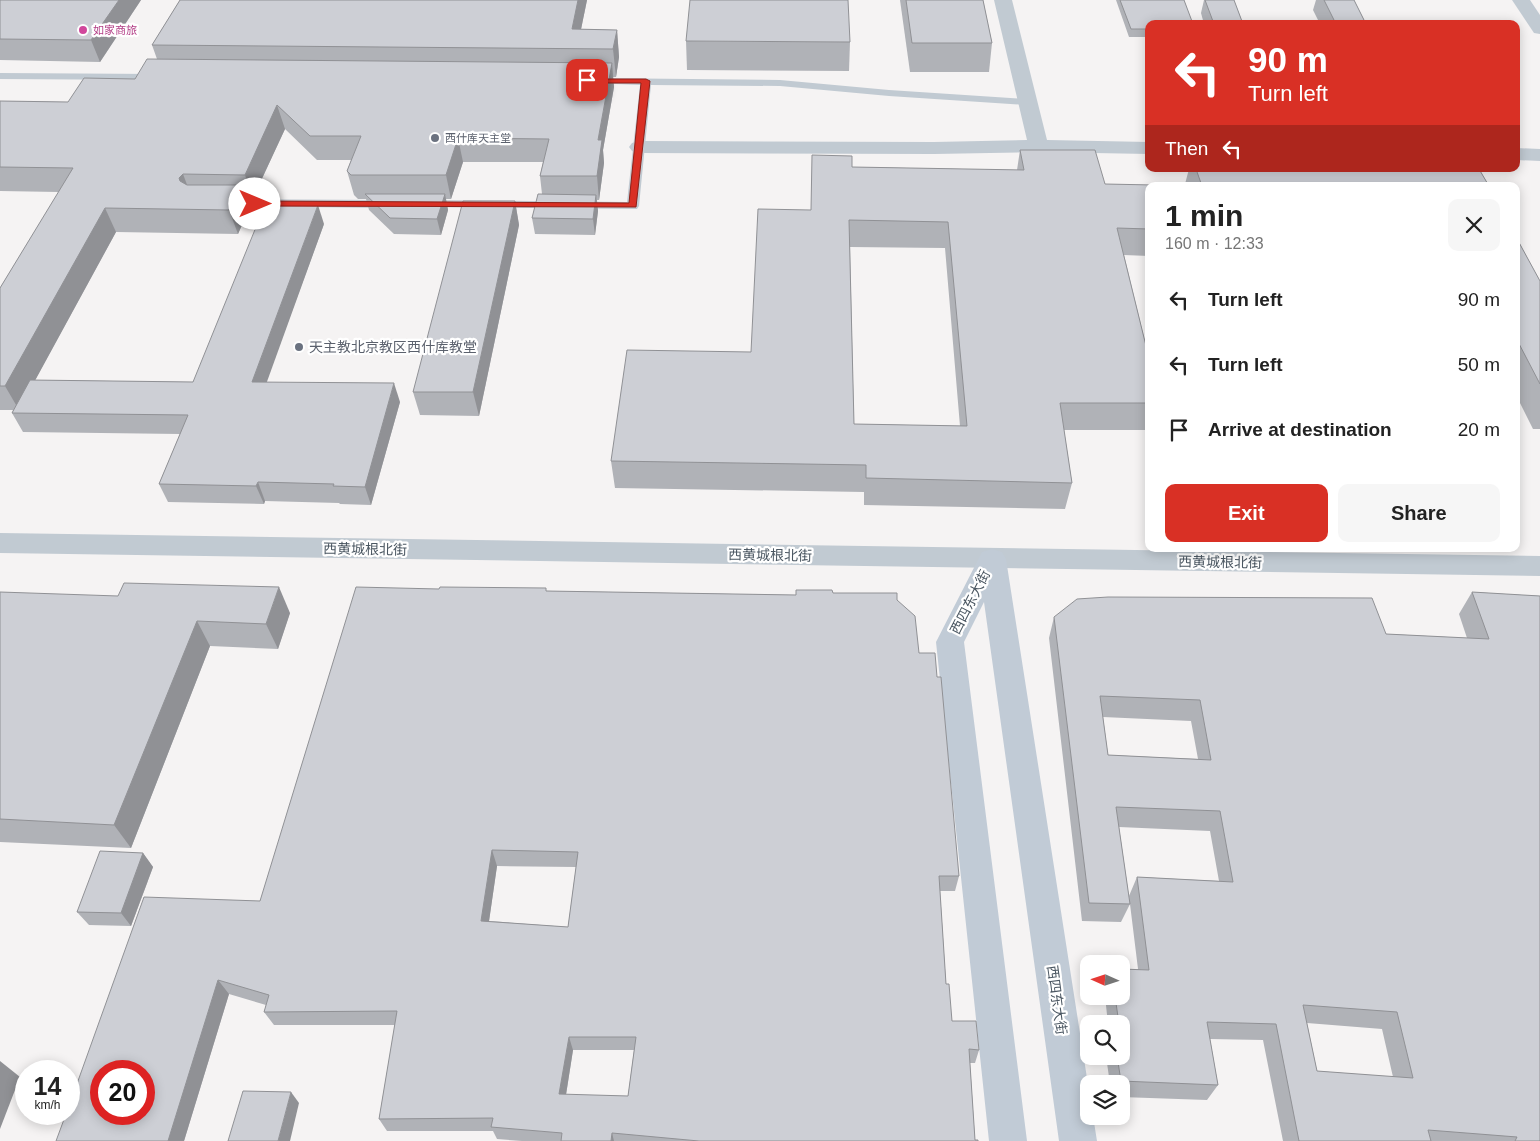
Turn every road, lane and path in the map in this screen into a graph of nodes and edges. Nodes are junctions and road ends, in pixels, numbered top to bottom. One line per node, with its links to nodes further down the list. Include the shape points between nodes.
1 (1003, 0): 8 (street)
2 (1521, 0): 3 (street)
3 (1540, 29)
4 (0, 76): 5 (lane)
5 (169, 78)
6 (586, 80): 7 (lane)
7 (646, 81): 8 (lane, via 780,83); 10 (lane)
8 (1027, 102): 9 (street)
9 (1038, 146): 10 (street); 11 (street)
10 (639, 147): 14 (lane, via 633,206)
11 (1145, 148)
12 (1520, 154): 13 (street)
13 (1540, 155)
14 (216, 203)
15 (0, 542): 16 (street, 西黄城根北街)
16 (992, 559): 17 (street, 西黄城根北街); 18 (main road, 西四东大街, via 950,642); 19 (main road, 西四东大街)
17 (1540, 566)
18 (1008, 1141)
19 (1078, 1141)

